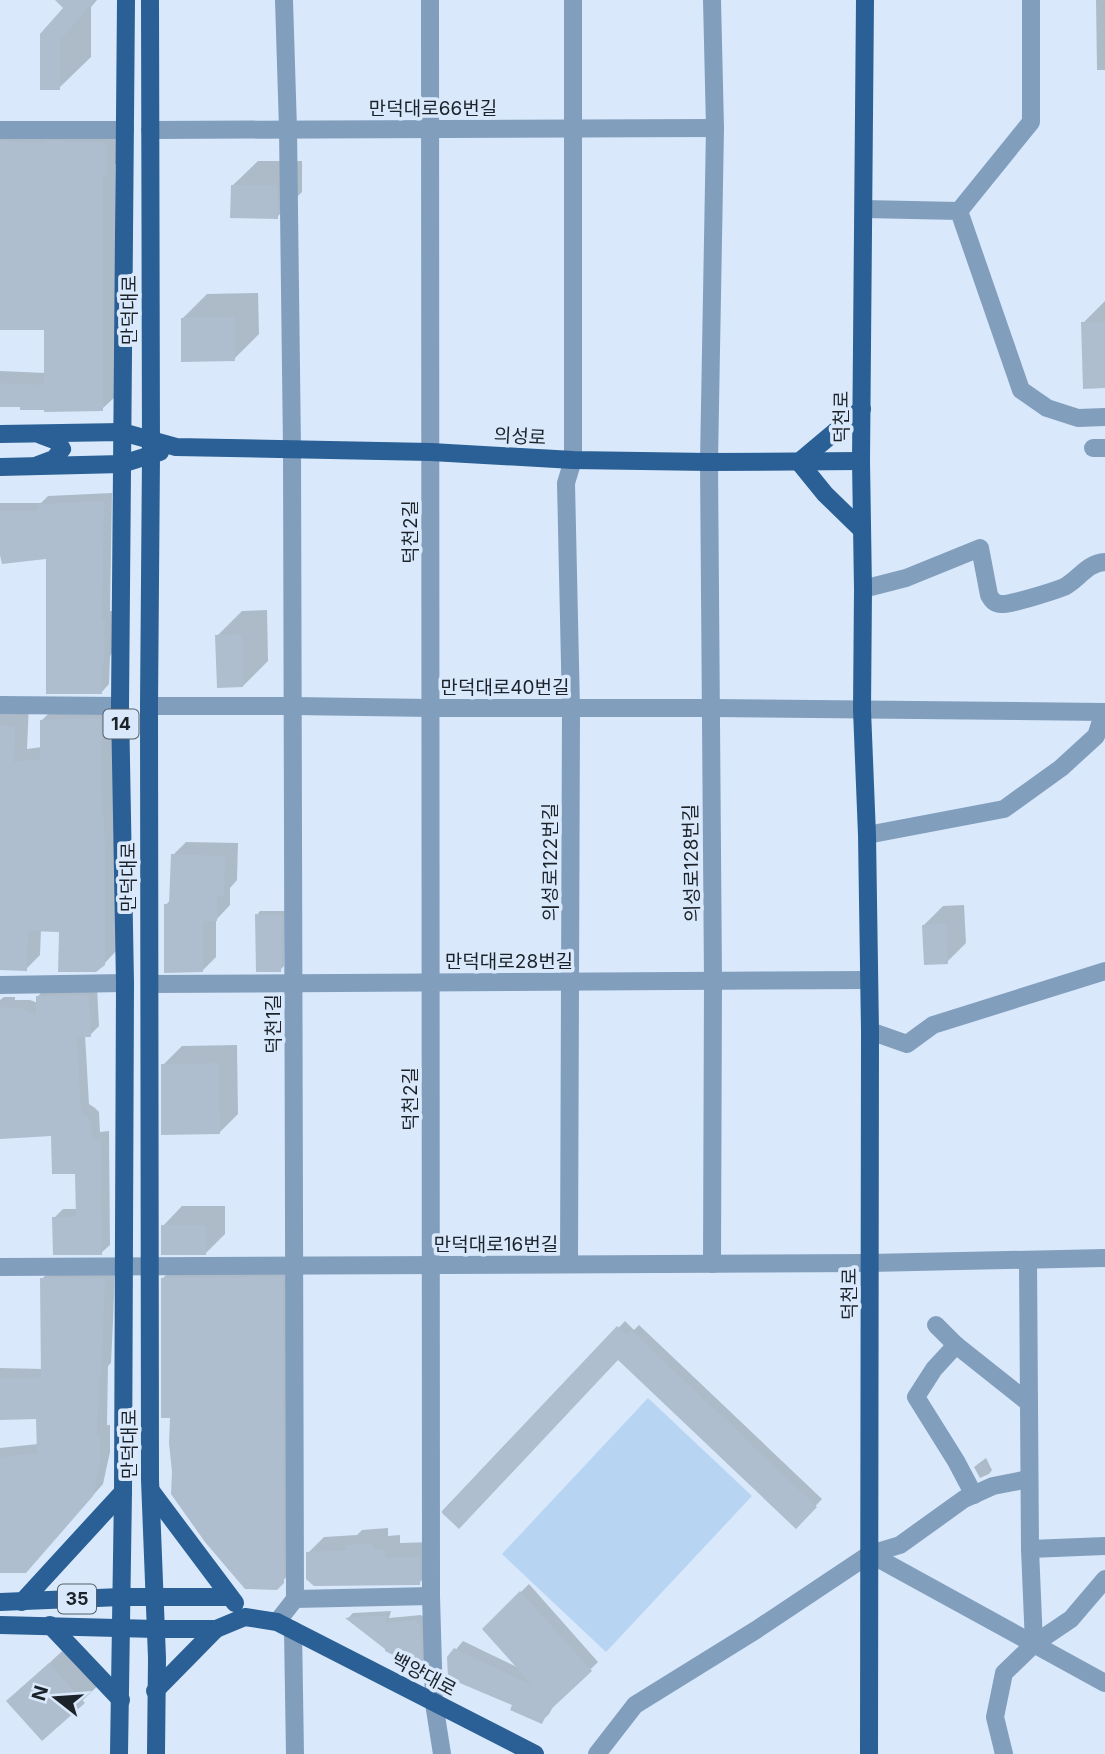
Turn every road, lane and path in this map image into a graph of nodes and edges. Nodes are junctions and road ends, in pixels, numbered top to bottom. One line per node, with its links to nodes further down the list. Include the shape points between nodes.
1 (126, 0): 14 (main road, 만덕대로 / 14)
2 (150, 0): 15 (main road, 만덕대로)
3 (284, 0): 11 (street, 덕천1길)
4 (430, 0): 12 (street, 덕천2길)
5 (573, 0): 9 (street, 의성로122번길)
6 (712, 0): 10 (street, 의성로128번길)
7 (865, 0): 16 (main road, 덕천로)
8 (1031, 0): 17 (street, via 1031,121)
9 (573, 128): 10 (street, 만덕대로66번길); 12 (street, 만덕대로66번길); 27 (street, 의성로122번길)
10 (715, 128): 29 (street, 의성로128번길)
11 (288, 129): 12 (street, 만덕대로66번길); 15 (street, 만덕대로66번길); 25 (street, 덕천1길)
12 (430, 129): 26 (street, 덕천2길)
13 (0, 130): 14 (street)
14 (125, 130): 20 (main road, 만덕대로 / 14)
15 (150, 130): 24 (main road, 만덕대로)
16 (864, 209): 17 (street); 18 (main road, 덕천로)
17 (959, 211): 19 (street, via 1021,390 1047,408 1078,418)
18 (862, 408): 28 (main road, 덕천로); 30 (main road)
19 (1105, 417)
20 (122, 432): 22 (main road); 24 (main road); 31 (main road, 만덕대로 / 14)
21 (0, 433): 22 (main road)
22 (37, 434): 23 (main road, via 29,442); 32 (main road, via 57,441 62,449 54,459)
23 (0, 442)
24 (151, 447): 25 (main road, 의성로); 31 (main road, 의성로); 39 (main road, 만덕대로)
25 (292, 449): 26 (main road, 의성로); 40 (street, 덕천1길)
26 (431, 452): 27 (main road, 의성로); 41 (street, 덕천2길)
27 (573, 460): 29 (main road, 의성로); 43 (street, 의성로122번길, via 566,484)
28 (861, 461): 30 (main road, 의성로); 34 (main road, 덕천로)
29 (709, 462): 30 (main road, 의성로); 42 (street, 의성로128번길)
30 (799, 462): 34 (main road)
31 (122, 464): 32 (main road, 의성로); 38 (main road, 만덕대로 / 14)
32 (35, 466): 33 (main road, 의성로)
33 (0, 467)
34 (862, 530): 36 (main road, 덕천로)
35 (1105, 562): 36 (street, via 1091,566 1064,586 1002,605 989,594 980,548 906,578)
36 (863, 589): 44 (main road, 덕천로)
37 (0, 705): 38 (street)
38 (121, 706): 52 (main road, 만덕대로 / 14)
39 (149, 706): 40 (street, 만덕대로40번길); 54 (main road, 만덕대로)
40 (293, 706): 41 (street, 만덕대로40번길); 53 (street, 덕천1길)
41 (431, 708): 43 (street, 만덕대로40번길); 50 (street, 덕천2길)
42 (710, 708): 43 (street, 만덕대로40번길); 44 (street, 만덕대로40번길); 49 (street, 의성로128번길)
43 (571, 709): 51 (street, 의성로122번길)
44 (862, 710): 45 (street, 만덕대로40번길); 46 (main road, 덕천로)
45 (1105, 712): 46 (street, via 1096,736 1004,809)
46 (867, 835): 48 (main road, 덕천로)
47 (1105, 971): 56 (street, via 933,1025 907,1044)
48 (869, 980): 49 (street, 만덕대로28번길); 56 (main road, 덕천로)
49 (713, 981): 51 (street, 만덕대로28번길); 60 (street, 의성로128번길)
50 (431, 982): 51 (street, 만덕대로28번길); 53 (street, 만덕대로28번길); 61 (street, 덕천2길)
51 (570, 982): 62 (street, 의성로122번길)
52 (125, 983): 55 (street); 63 (main road, 만덕대로 / 14)
53 (293, 983): 54 (street, 만덕대로28번길); 64 (street, 덕천1길)
54 (150, 984): 66 (main road, 만덕대로)
55 (0, 985)
56 (870, 1031): 59 (main road, 덕천로)
57 (1105, 1258): 58 (street, 만덕대로16번길)
58 (1028, 1260): 59 (street, 만덕대로16번길); 69 (street)
59 (869, 1263): 60 (street, 만덕대로16번길); 76 (main road, 덕천로)
60 (712, 1264): 62 (street, 만덕대로16번길)
61 (431, 1265): 62 (street, 만덕대로16번길); 64 (street, 만덕대로16번길); 78 (street, 덕천2길)
62 (569, 1265)
63 (124, 1266): 65 (street, 만덕대로16번길); 66 (street, 만덕대로16번길); 72 (main road, 만덕대로)
64 (294, 1266): 66 (street, 만덕대로16번길); 82 (street, 덕천1길)
65 (0, 1267)
66 (150, 1267): 71 (main road, 만덕대로)
67 (936, 1325): 68 (street)
68 (956, 1346): 69 (street); 73 (street, via 916,1397)
69 (1029, 1403): 70 (street)
70 (1029, 1479): 73 (street); 75 (street)
71 (150, 1491): 80 (main road, 만덕대로); 81 (main road)
72 (123, 1492): 79 (main road, 만덕대로); 84 (main road)
73 (974, 1494): 76 (street, via 900,1545)
74 (1105, 1546): 75 (street)
75 (1030, 1549): 92 (street)
76 (870, 1554): 92 (street); 102 (street, via 635,1705); 103 (main road, 덕천로)
77 (1105, 1579): 92 (street, via 1071,1619)
78 (431, 1596): 82 (street); 96 (street, 덕천2길)
79 (121, 1597): 80 (main road, 35); 84 (main road, 35); 89 (main road, 만덕대로)
80 (155, 1597): 81 (main road); 90 (main road, 만덕대로)
81 (230, 1597): 85 (main road)
82 (295, 1599): 88 (street)
83 (0, 1602): 84 (main road, 35)
84 (22, 1602)
85 (245, 1617): 88 (main road, 백양대로); 91 (main road)
86 (0, 1625): 87 (main road, 35)
87 (50, 1625): 89 (main road); 95 (main road)
88 (285, 1626): 96 (main road, 백양대로); 100 (street)
89 (122, 1628): 90 (main road); 95 (main road, 만덕대로)
90 (156, 1629): 91 (main road); 94 (main road, 만덕대로)
91 (216, 1629): 94 (main road)
92 (1034, 1644): 93 (street); 104 (street, via 1004,1674 995,1717)
93 (1105, 1683)
94 (155, 1690): 99 (main road, 만덕대로)
95 (121, 1700): 98 (main road, 만덕대로)
96 (434, 1703): 97 (street, 덕천2길); 101 (main road, 백양대로)
97 (441, 1750)
98 (119, 1754)
99 (156, 1754)
100 (295, 1754)
101 (536, 1754)
102 (597, 1754)
103 (869, 1754)
104 (1004, 1754)

